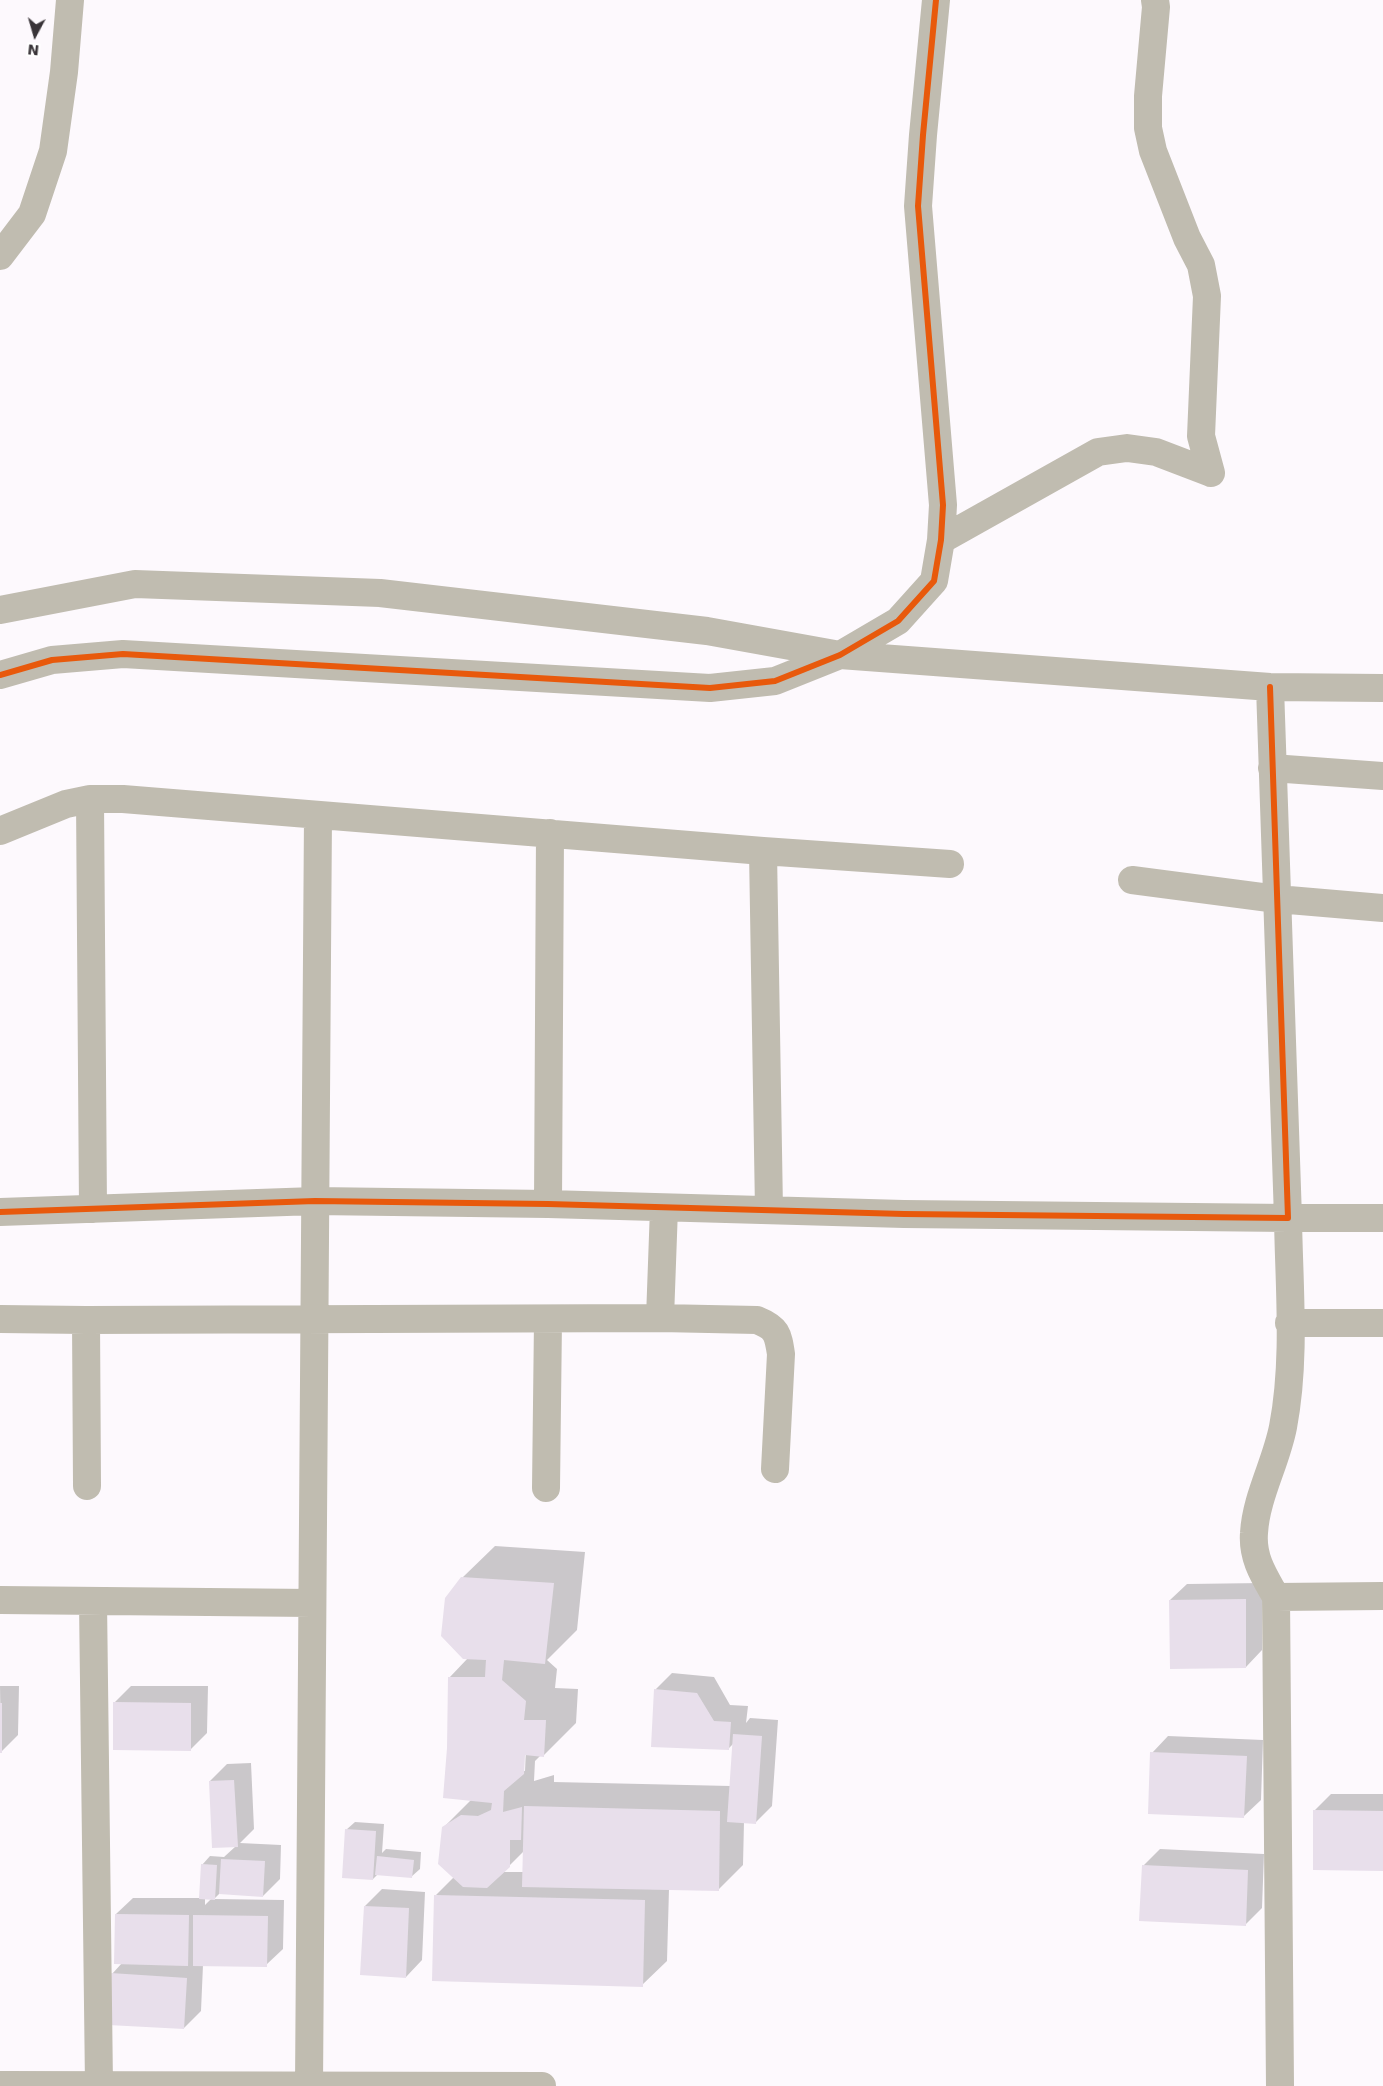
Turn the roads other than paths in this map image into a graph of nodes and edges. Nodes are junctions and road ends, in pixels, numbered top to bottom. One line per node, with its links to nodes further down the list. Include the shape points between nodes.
1 (70, 0): 4 (street, via 53,152 32,214)
2 (936, 0): 5 (street, via 918,206 943,505)
3 (1154, 0): 5 (street, via 1148,128 1153,151 1201,265 1206,306 1201,436 1211,473 1156,452 1127,448 1098,452)
4 (0, 256)
5 (942, 540): 7 (street, via 934,581 898,621)
6 (0, 610): 7 (street, via 135,584 380,593 707,631)
7 (840, 655): 8 (street, via 775,681 710,688 123,654 52,660); 9 (street)
8 (0, 675)
9 (1270, 687): 10 (street); 11 (street)
10 (1383, 688)
11 (1272, 768): 12 (street); 20 (street)
12 (1383, 776)
13 (90, 799): 14 (street); 15 (street, via 66,804); 25 (street)
14 (318, 814): 16 (street); 22 (street)
15 (0, 831)
16 (550, 833): 17 (street); 23 (street)
17 (763, 851): 18 (street); 26 (street)
18 (950, 864)
19 (1132, 880): 20 (street)
20 (1276, 899): 21 (street); 28 (street)
21 (1383, 908)
22 (315, 1202): 23 (street); 25 (street); 32 (street)
23 (548, 1204): 24 (street)
24 (664, 1208): 26 (street); 30 (street)
25 (93, 1209): 27 (street)
26 (769, 1210): 28 (street)
27 (0, 1212)
28 (1288, 1218): 29 (street); 35 (street)
29 (1383, 1218)
30 (660, 1318): 34 (street); 37 (street, via 758,1320 770,1325 778,1336 781,1354)
31 (0, 1319): 33 (street)
32 (314, 1319): 33 (street); 34 (street); 44 (street)
33 (86, 1320): 38 (street)
34 (548, 1320): 39 (street)
35 (1289, 1323): 36 (street); 41 (street, via 1288,1391 1282,1428 1254,1534 1258,1566)
36 (1383, 1323)
37 (775, 1469)
38 (87, 1486)
39 (546, 1488)
40 (1383, 1596): 41 (street)
41 (1276, 1597): 50 (street)
42 (0, 1600): 43 (street)
43 (93, 1601): 44 (street); 46 (street)
44 (312, 1603): 47 (street)
45 (0, 2085): 46 (street)
46 (98, 2085): 47 (street)
47 (309, 2086): 48 (street)
48 (529, 2086): 49 (street)
49 (542, 2086)
50 (1280, 2086)

